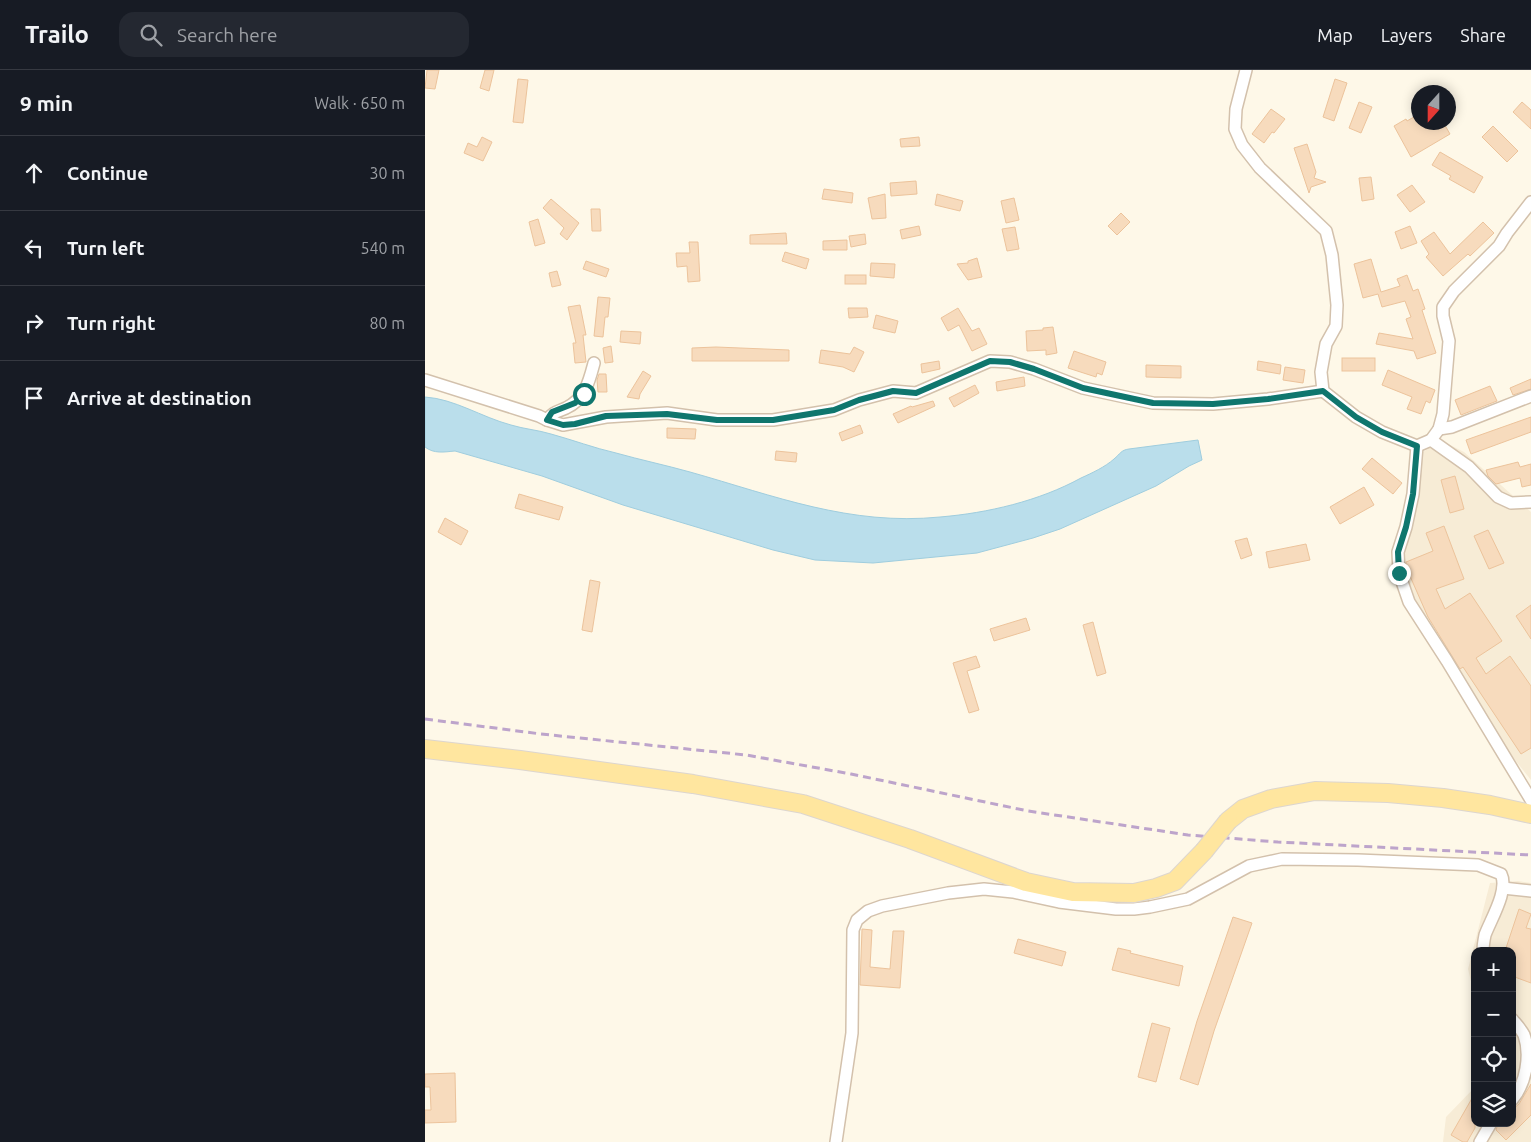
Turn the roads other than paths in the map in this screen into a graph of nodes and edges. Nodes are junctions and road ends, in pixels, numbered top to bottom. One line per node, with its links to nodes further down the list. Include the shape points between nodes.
1 (1246, 70): 5 (street, via 1236,109 1235,129 1242,145 1260,168 1326,231 1330,247 1337,305 1336,326 1326,344 1321,372)
2 (1531, 202): 8 (street, via 1499,246 1454,291 1443,307 1449,341)
3 (594, 363): 7 (street, via 584,394 575,403 552,412)
4 (425, 380): 7 (street)
5 (1323, 391): 7 (street, via 1213,404 1153,403 1083,388 1010,362 990,361 916,393 893,391 834,410 773,420 717,420 667,414 606,416 563,425); 10 (street, via 1356,417)
6 (1531, 396): 8 (street, via 1452,427)
7 (547, 420)
8 (1439, 429): 9 (street)
9 (1431, 440): 10 (street); 11 (street, via 1469,467 1498,497 1511,504)
10 (1417, 446): 13 (street, via 1413,494 1398,552 1399,573 1409,602)
11 (1531, 502)
12 (425, 749): 17 (main road, via 693,784 803,804 1047,887)
13 (1531, 800)
14 (1531, 814): 17 (main road, bridge, via 1490,804 1388,793 1315,792 1271,799 1243,809 1175,881)
15 (1503, 888): 16 (street); 17 (street, via 1501,874 1477,865 1282,859 1249,866 1188,899); 18 (street)
16 (1531, 891)
17 (1134, 901): 22 (street, via 1116,909 985,890 948,893 868,911 857,920 853,930 852,1033)
18 (1484, 947)
19 (1516, 1024): 20 (street, via 1527,1046 1528,1062)
20 (1516, 1094)
21 (1489, 1127): 23 (street)
22 (837, 1142)
23 (1480, 1142)

